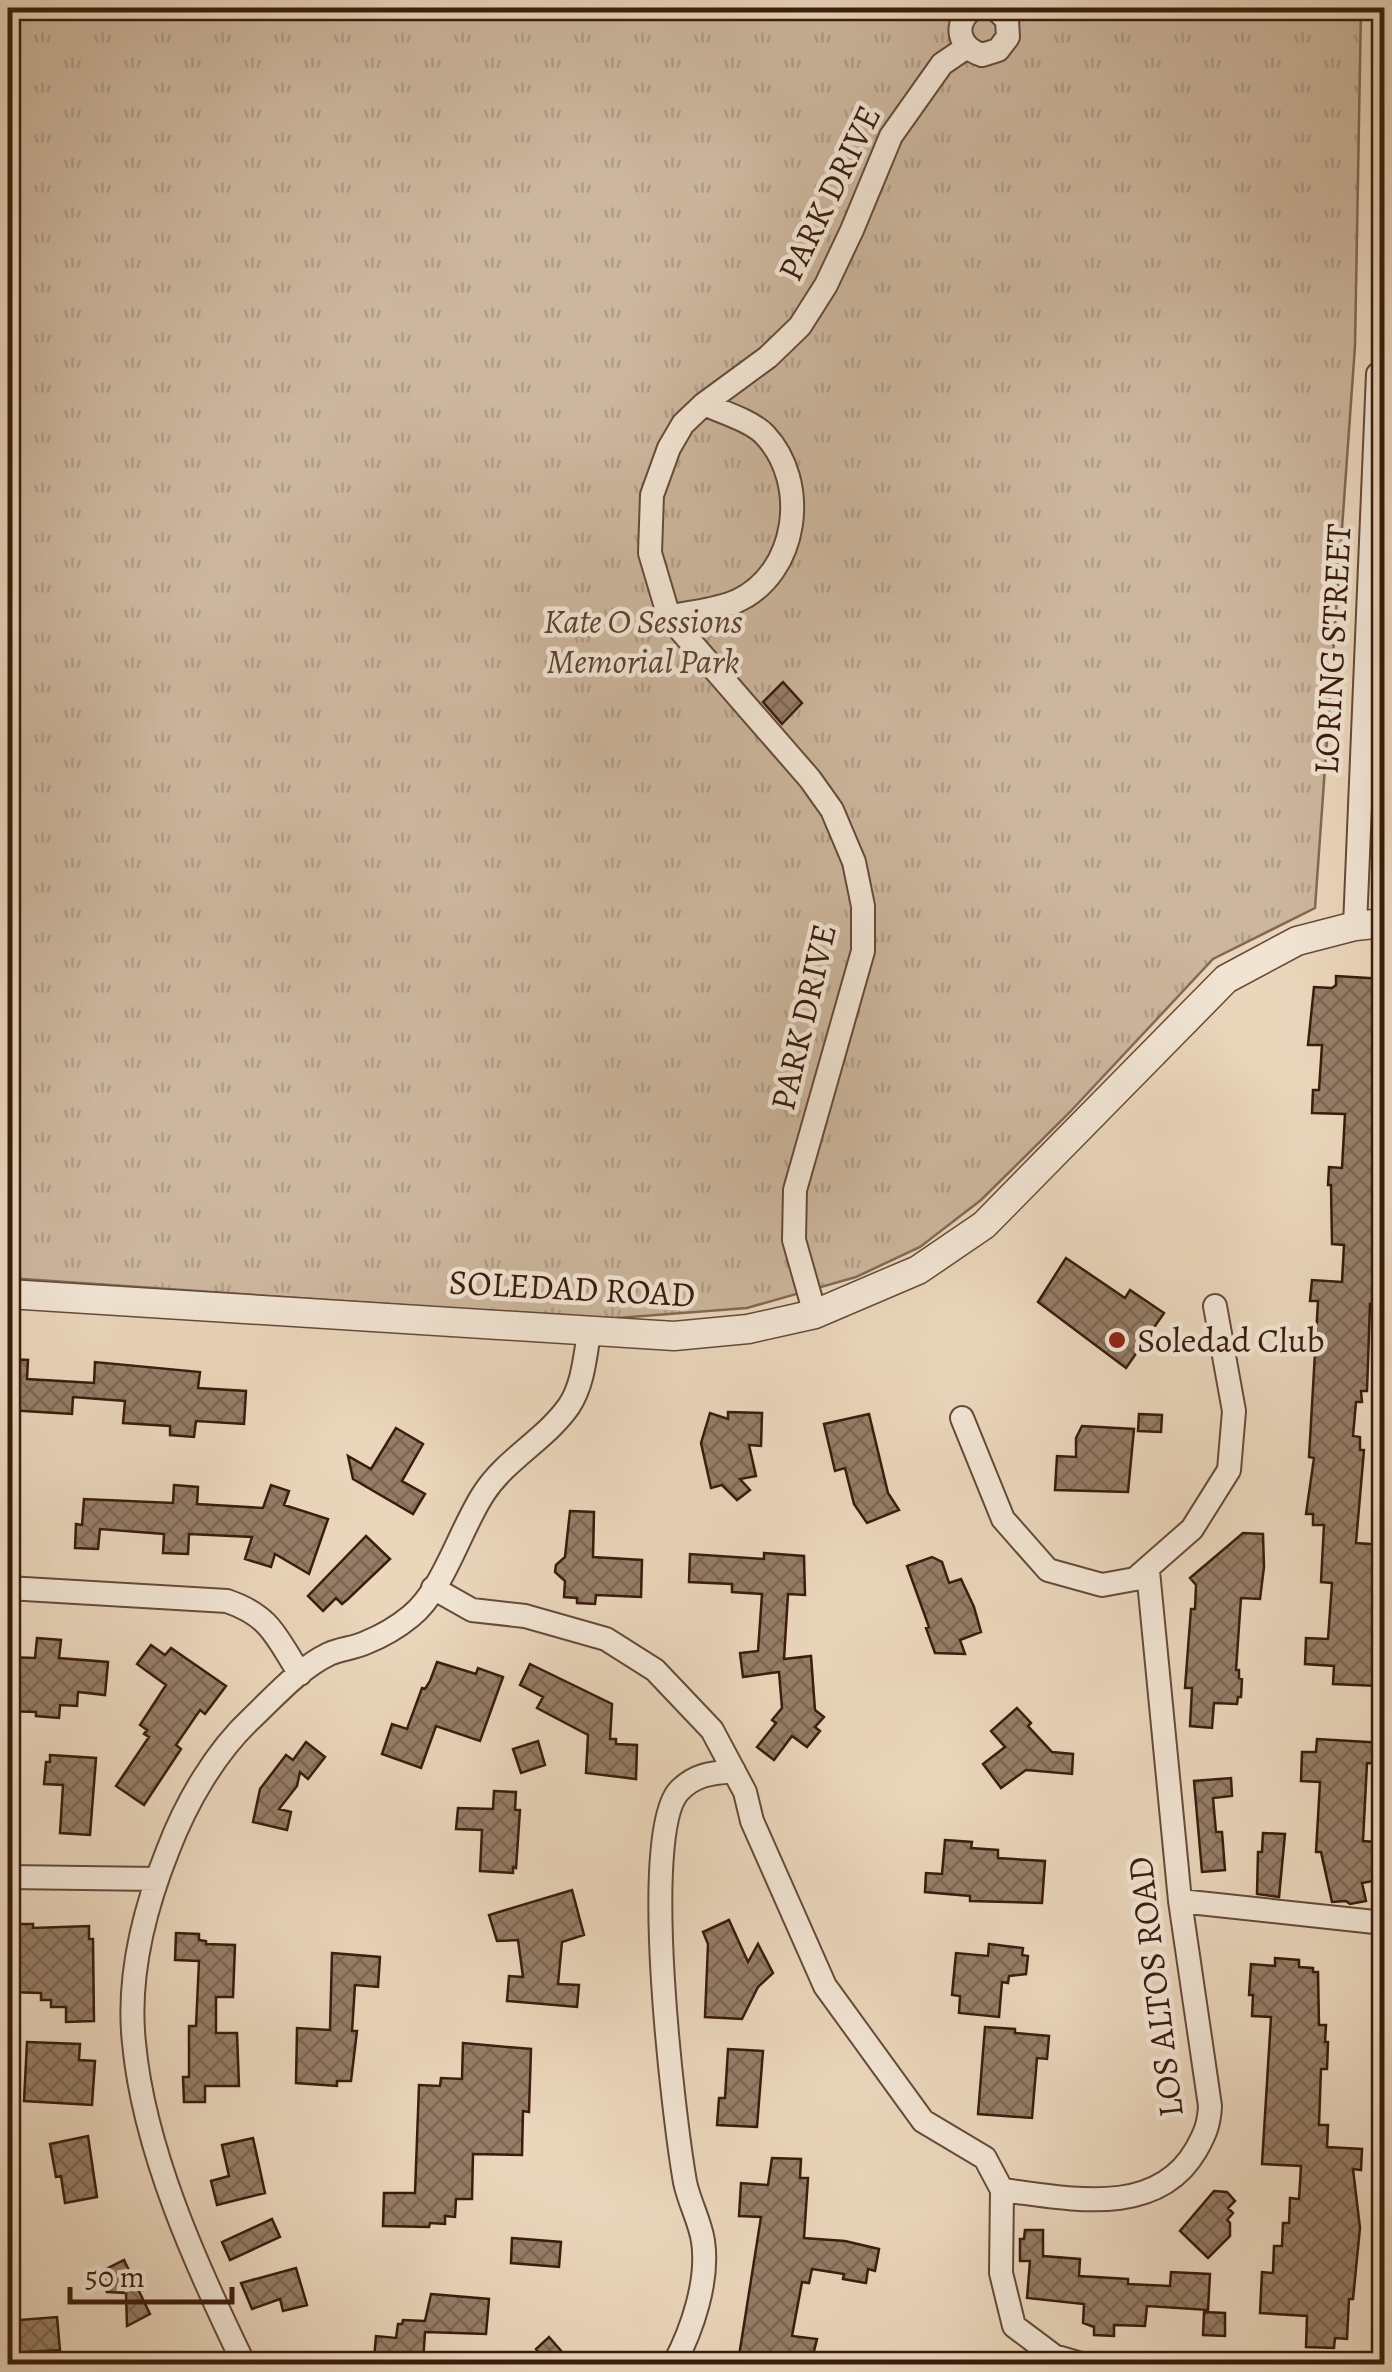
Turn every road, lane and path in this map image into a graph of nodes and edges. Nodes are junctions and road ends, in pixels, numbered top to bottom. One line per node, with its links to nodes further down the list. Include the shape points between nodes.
1 (974, 8): 3 (street, via 960,26)
2 (995, 8): 3 (street, via 1007,20 1004,44 982,55)
3 (967, 47): 5 (street, PARK DRIVE, via 942,64 891,136 846,244 800,326)
4 (1378, 374): 8 (street, LORING STREET)
5 (704, 404): 6 (street, PARK DRIVE, via 669,448 652,495 650,554); 6 (street, via 764,433 791,484 794,508 779,558 755,590 735,602)
6 (669, 617): 11 (street, PARK DRIVE, via 810,779 854,862 863,951 795,1190 794,1240)
7 (1384, 923): 8 (street, SOLEDAD ROAD)
8 (1355, 926): 11 (street, SOLEDAD ROAD, via 1296,941 1226,979 984,1225 918,1270)
9 (8, 1294): 12 (street, SOLEDAD ROAD)
10 (1215, 1306): 14 (street, via 1234,1411 1229,1470 1192,1530)
11 (815, 1314): 12 (street, SOLEDAD ROAD, via 674,1336)
12 (589, 1333): 16 (street, via 569,1405 485,1490)
13 (962, 1418): 14 (street, via 1003,1519 1048,1570 1102,1586)
14 (1148, 1571): 21 (street, LOS ALTOS ROAD)
15 (8, 1588): 17 (street, via 227,1601 266,1622)
16 (433, 1588): 17 (street, via 412,1615); 18 (street, via 472,1610 526,1616 606,1639 655,1670 712,1730)
17 (300, 1674): 20 (street, via 248,1721 212,1767 180,1818)
18 (734, 1771): 23 (street, via 826,1986 924,2121 985,2158); 25 (street, via 704,1773 680,1790 668,1813 662,1862 661,1967 671,2085 686,2188 704,2242 699,2299)
19 (8, 1877): 20 (street)
20 (156, 1878): 24 (street, via 134,1988 141,2096 191,2254)
21 (1180, 1901): 22 (street); 23 (street, LOS ALTOS ROAD, via 1210,2106 1208,2128 1185,2169 1148,2194 1086,2200)
22 (1384, 1924)
23 (1002, 2190): 26 (street, via 1001,2272 1014,2326 1054,2356)
24 (244, 2364)
25 (674, 2364)
26 (1081, 2364)

